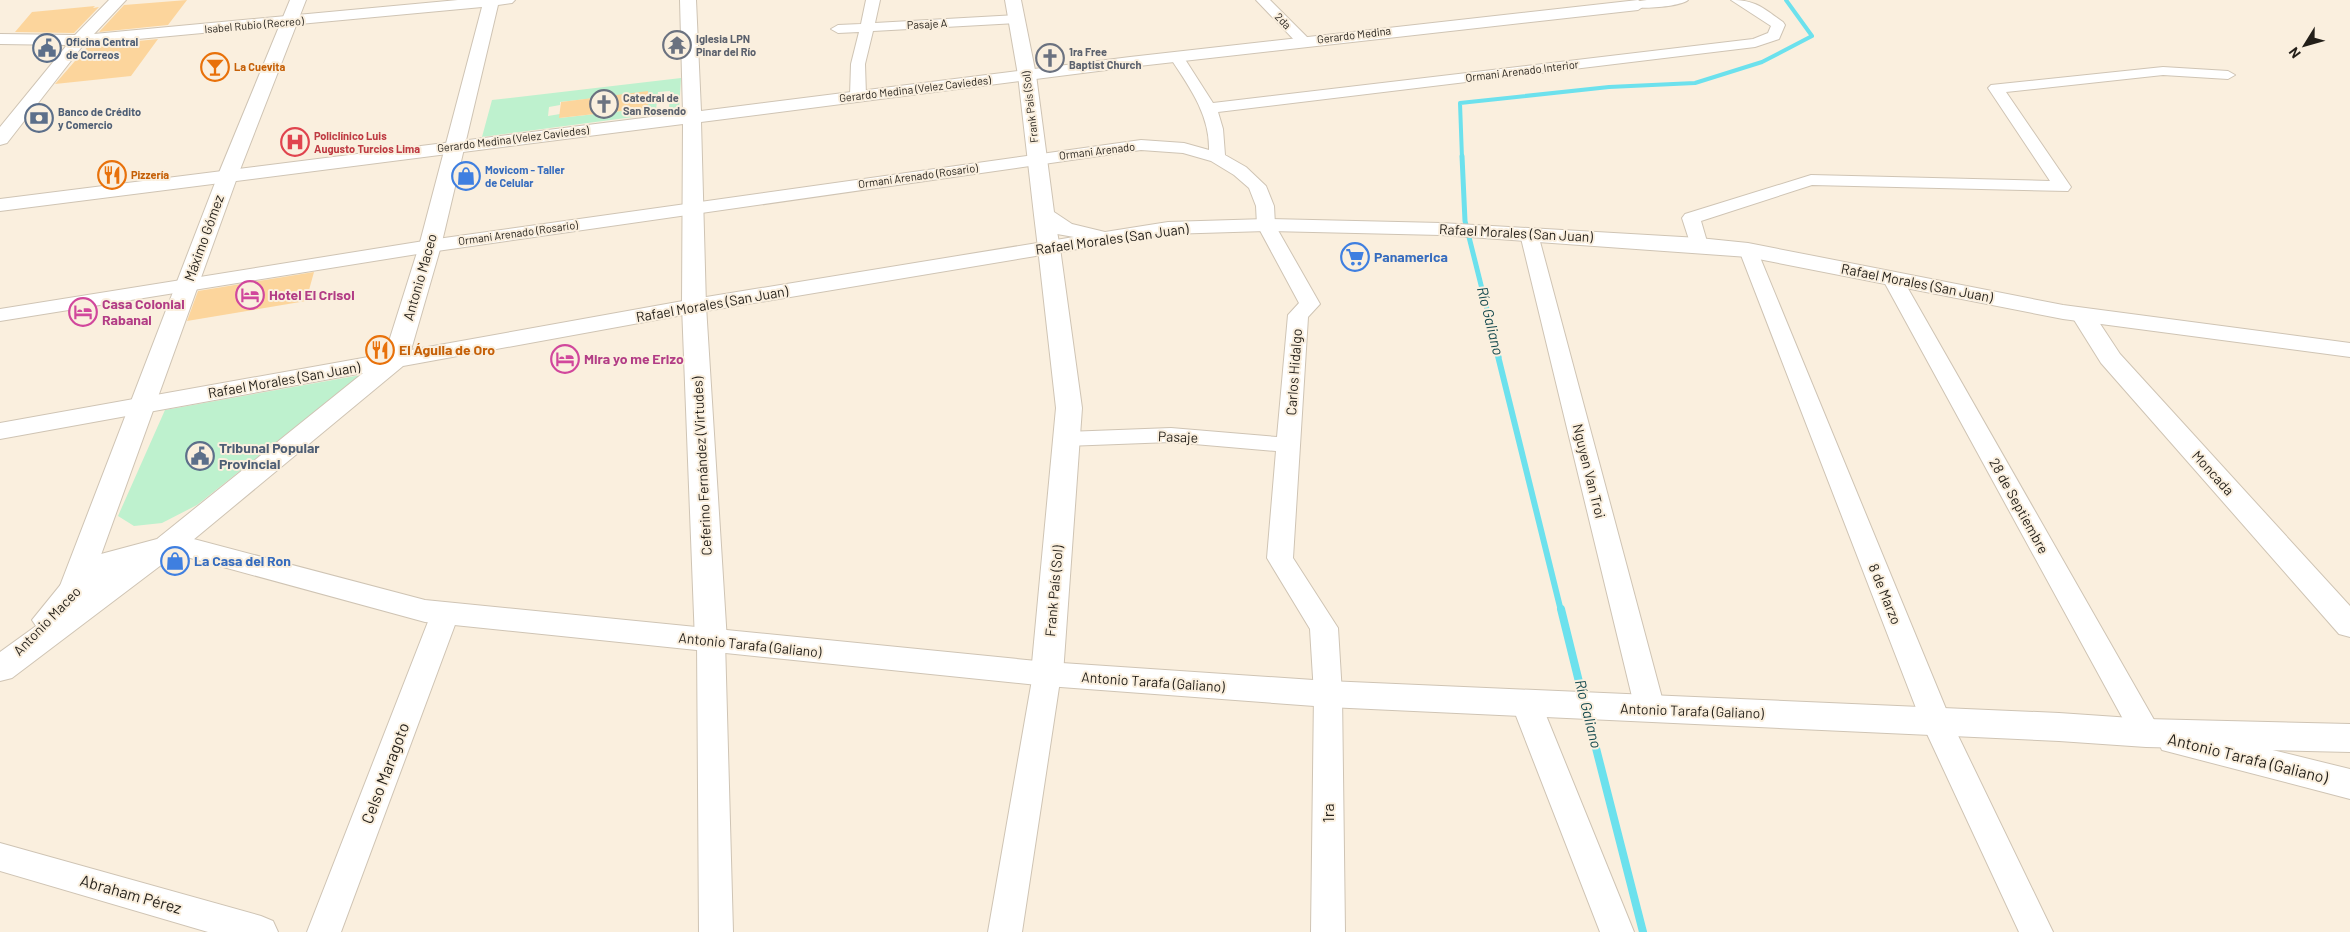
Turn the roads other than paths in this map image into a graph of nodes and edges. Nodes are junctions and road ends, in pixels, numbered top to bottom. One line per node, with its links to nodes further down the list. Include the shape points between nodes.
1 (105, 0): 17 (main road, via 84,26)
2 (118, 0): 17 (main road)
3 (298, 0): 13 (main road, Máximo Gómez)
4 (688, 0): 24 (main road, Ceferino Fernández (Virtudes))
5 (873, 0): 14 (street)
6 (1014, 0): 12 (main road, Frank País (Sol))
7 (1263, 0): 18 (street, 2da)
8 (1681, 0): 11 (street, Gerardo Medina)
9 (1738, 0): 23 (street, Ormani Arenado Interior, via 1778,25 1774,36 1745,45)
10 (497, 1): 13 (main road, Isabel Rubio (Recreo)); 26 (main road, Antonio Maceo)
11 (1634, 2): 18 (main road, Gerardo Medina)
12 (1017, 19): 14 (street, Pasaje A); 20 (main road, Frank País (Sol))
13 (289, 21): 17 (main road, Isabel Rubio (Recreo)); 29 (main road, Máximo Gómez)
14 (867, 28): 15 (street, Pasaje A); 22 (street, via 858,64)
15 (838, 29)
16 (0, 39): 17 (main road, Isabel Rubio (Recreo))
17 (79, 40): 25 (main road)
18 (1303, 41): 19 (main road, Gerardo Medina)
19 (1176, 56): 20 (main road, Gerardo Medina); 23 (street)
20 (1027, 74): 22 (main road, Gerardo Medina (Velez Caviedes)); 28 (main road, Frank País (Sol))
21 (2228, 75): 36 (street, via 2163,71 1996,88 2062,187 1811,180 1691,218)
22 (858, 96): 24 (main road, Gerardo Medina (Velez Caviedes))
23 (1210, 108): 27 (street, via 1219,139)
24 (692, 116): 26 (main road, Gerardo Medina (Velez Caviedes)); 31 (main road, Ceferino Fernández (Virtudes))
25 (0, 139)
26 (454, 147): 29 (main road, Gerardo Medina (Velez Caviedes)); 37 (main road, Antonio Maceo)
27 (1217, 158): 28 (street, Ormani Arenado, via 1184,148 1140,146); 33 (street, Carlos Hidalgo, via 1240,171 1257,186 1265,206)
28 (1036, 159): 31 (street, Ormani Arenado (Rosario)); 32 (main road, Frank País (Sol))
29 (228, 174): 30 (main road, Gerardo Medina (Velez Caviedes)); 41 (main road, Máximo Gómez)
30 (0, 205)
31 (692, 208): 37 (street, Ormani Arenado (Rosario)); 42 (main road, Ceferino Fernández (Virtudes))
32 (1044, 214): 35 (main road, via 1071,231); 38 (main road, Frank País (Sol))
33 (1266, 225): 34 (main road, Rafael Morales (San Juan)); 35 (main road, Rafael Morales (San Juan), via 1168,228); 50 (street, Carlos Hidalgo, via 1310,304 1298,315)
34 (1529, 234): 36 (main road, Rafael Morales (San Juan)); 60 (street, Nguyen Van Troi)
35 (1121, 236): 38 (main road, Rafael Morales (San Juan))
36 (1698, 245): 39 (main road, Rafael Morales (San Juan))
37 (430, 246): 41 (street, Ormani Arenado (Rosario)); 46 (main road, Antonio Maceo)
38 (1049, 248): 42 (main road, Rafael Morales (San Juan)); 49 (main road, Frank País (Sol), via 1069,408)
39 (1748, 250): 40 (main road, Rafael Morales (San Juan)); 61 (street, 8 de Marzo)
40 (1892, 278): 44 (main road, Rafael Morales (San Juan)); 62 (street, 28 de Septiembre)
41 (187, 285): 43 (street, Ormani Arenado (Rosario)); 47 (main road, Máximo Gómez)
42 (694, 306): 46 (main road, Rafael Morales (San Juan)); 55 (main road, Ceferino Fernández (Virtudes))
43 (0, 315)
44 (2083, 315): 45 (main road, Rafael Morales (San Juan)); 54 (main road, Moncada, via 2110,358)
45 (2350, 350)
46 (396, 359): 47 (main road, Rafael Morales (San Juan)); 51 (main road, Antonio Maceo)
47 (141, 406): 48 (main road, Rafael Morales (San Juan)); 52 (main road, Máximo Gómez)
48 (0, 431)
49 (1066, 439): 50 (street, Pasaje, via 1171,435); 57 (main road, Frank País (Sol))
50 (1288, 445): 58 (street, Carlos Hidalgo, via 1280,558 1324,628)
51 (171, 543): 52 (main road, Antonio Maceo, via 112,561); 53 (main road, Antonio Tarafa (Galiano)); 56 (main road, Antonio Maceo)
52 (73, 591): 56 (main road, Antonio Maceo)
53 (445, 614): 55 (main road, Antonio Tarafa (Galiano)); 69 (street, Celso Maragoto)
54 (2350, 626)
55 (711, 641): 57 (main road, Antonio Tarafa (Galiano)); 70 (street, Ceferino Fernández (Virtudes))
56 (2, 667)
57 (1047, 674): 58 (main road, Antonio Tarafa (Galiano)); 71 (street, Frank País (Sol))
58 (1328, 694): 59 (main road, Antonio Tarafa (Galiano)); 72 (street, 1ra)
59 (1539, 704): 60 (main road, Antonio Tarafa (Galiano)); 73 (street)
60 (1650, 708): 61 (main road, Antonio Tarafa (Galiano))
61 (1936, 721): 62 (main road, Antonio Tarafa (Galiano)); 74 (street, 8 de Marzo)
62 (2146, 733): 63 (main road, Antonio Tarafa (Galiano)); 65 (main road, Antonio Tarafa (Galiano))
63 (2281, 736): 64 (main road, Antonio Tarafa (Galiano)); 65 (main road, via 2275,749)
64 (2350, 738)
65 (2296, 769): 66 (main road, Antonio Tarafa (Galiano))
66 (2350, 784)
67 (0, 856): 68 (street, Abraham Pérez)
68 (261, 932)
69 (324, 932)
70 (716, 932)
71 (1004, 932)
72 (1328, 932)
73 (1617, 932)
74 (2036, 932)

